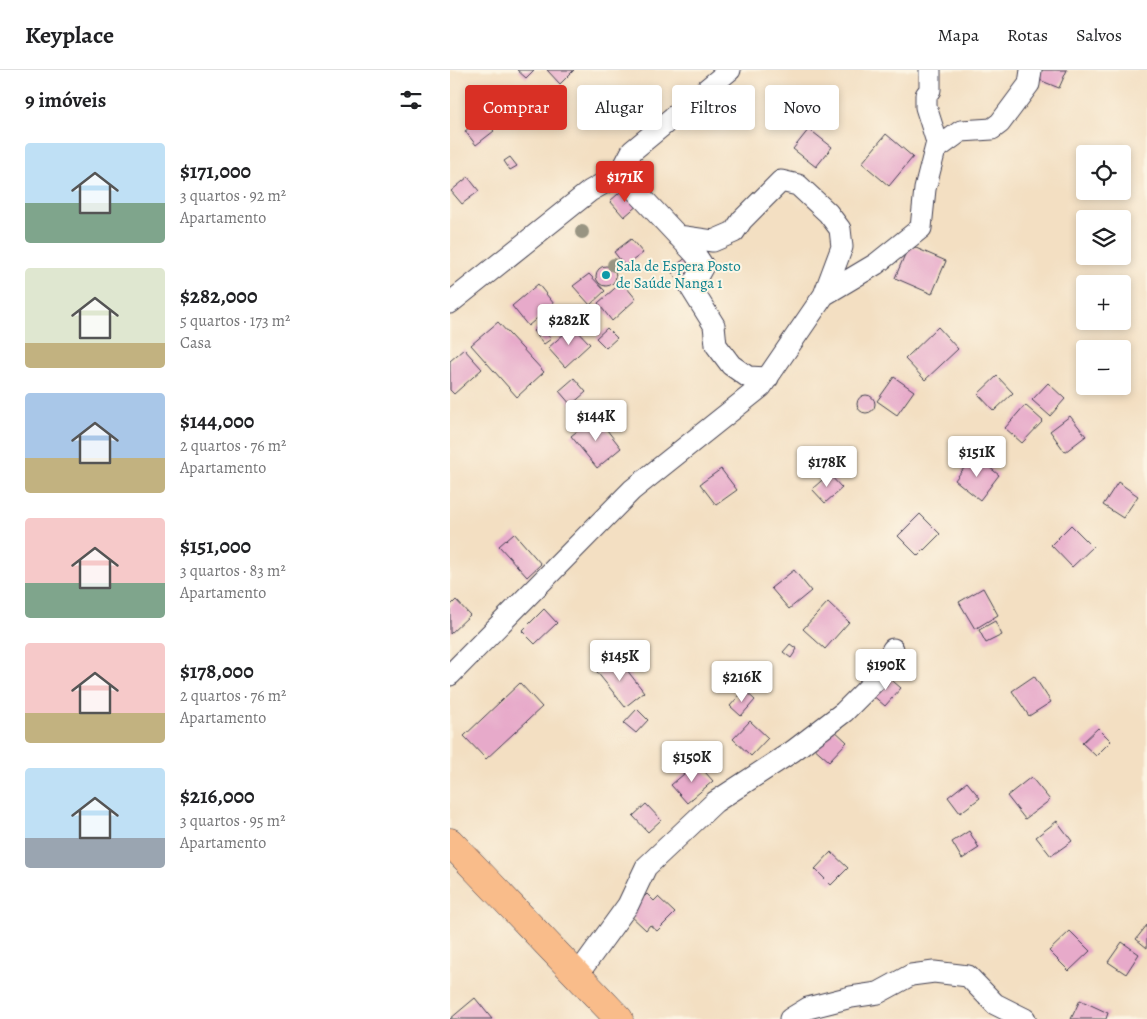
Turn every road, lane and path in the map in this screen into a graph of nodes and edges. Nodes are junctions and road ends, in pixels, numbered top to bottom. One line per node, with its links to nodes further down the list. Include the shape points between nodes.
1 (730, 70): 5 (street, via 632,152)
2 (930, 70): 4 (street, via 926,107 937,142)
3 (1032, 70): 4 (street, via 1030,84 1000,123 992,129 961,131)
4 (935, 150): 7 (street, via 925,189 921,228 876,264)
5 (620, 174): 6 (street); 8 (street, via 590,191)
6 (678, 236): 7 (street, via 714,241 734,232 781,181 798,185 828,212 840,229 842,247); 9 (street, via 703,266 691,288 714,325 716,345 731,365 748,377)
7 (824, 295): 9 (street)
8 (450, 303)
9 (768, 378): 11 (street, via 632,490)
10 (893, 649): 13 (street, via 877,679 844,712 793,751 715,802 646,867 628,905)
11 (450, 675)
12 (450, 842): 13 (main road)
13 (578, 974): 14 (main road)
14 (619, 1019)
15 (790, 1019): 16 (street, via 808,1008 851,996 878,993 912,975 934,972 968,976 995,1004)
16 (1025, 1019)

